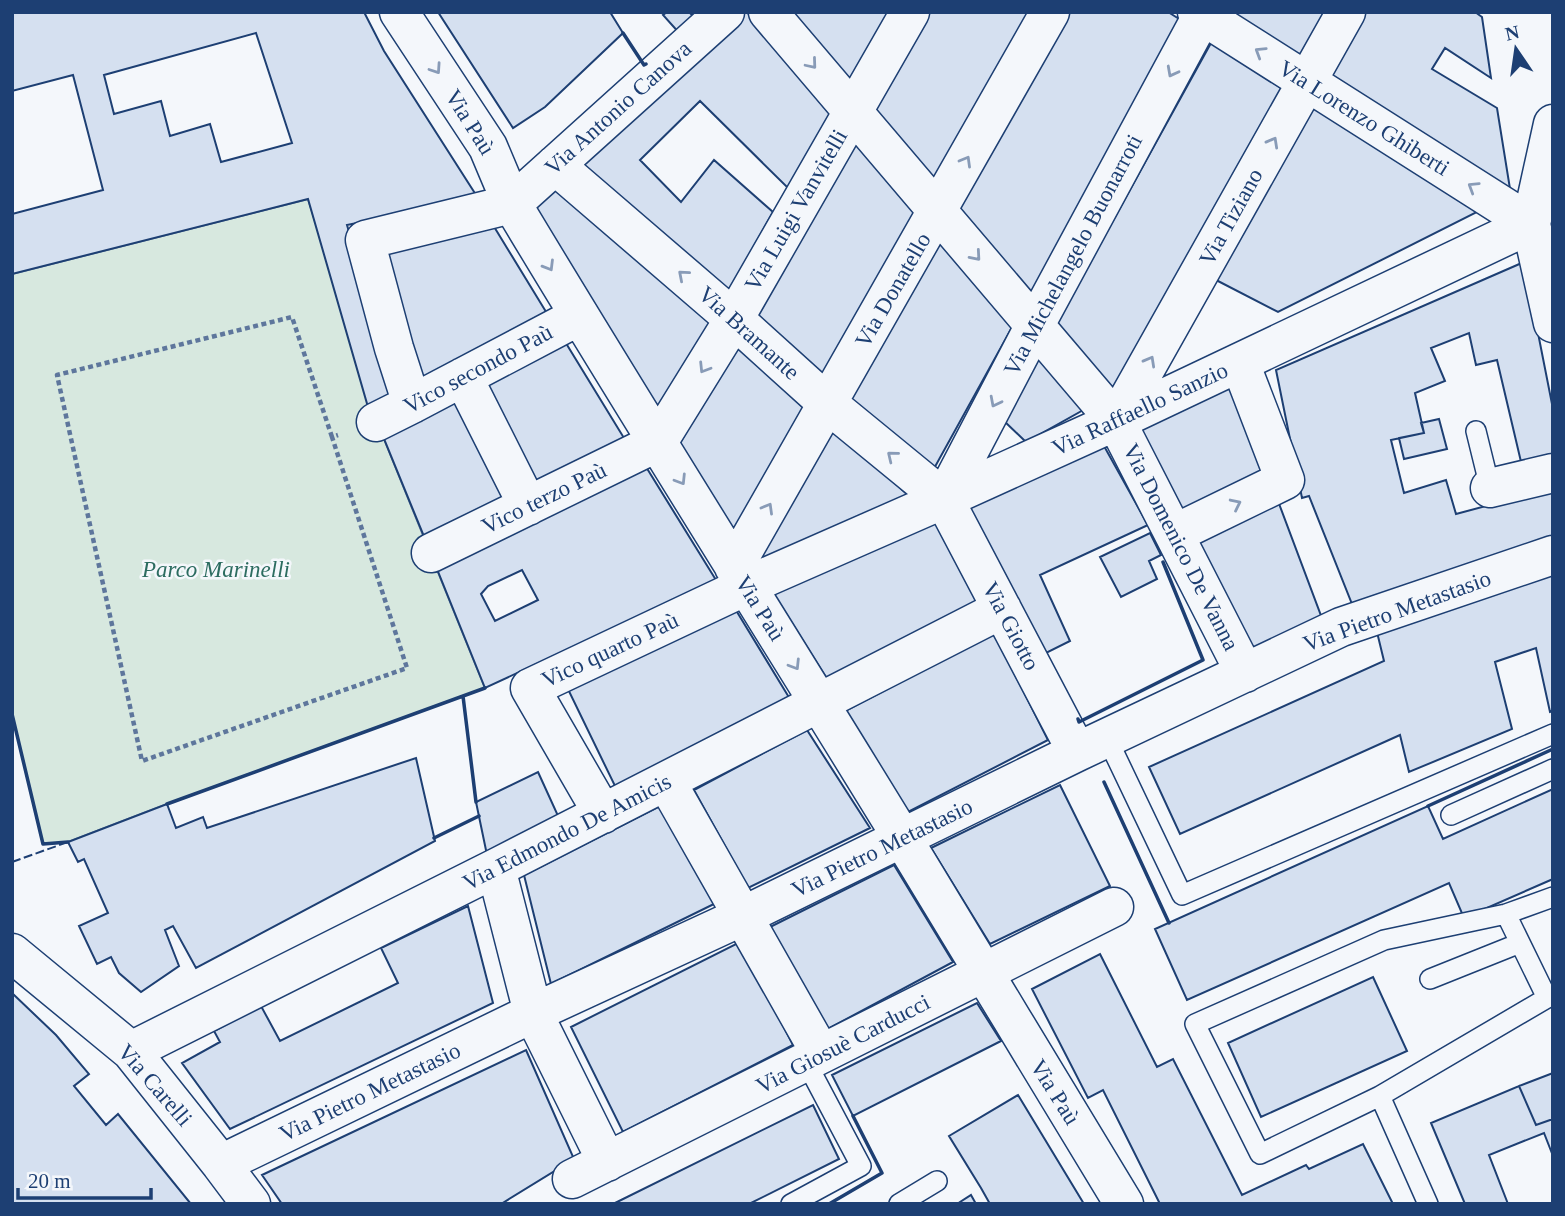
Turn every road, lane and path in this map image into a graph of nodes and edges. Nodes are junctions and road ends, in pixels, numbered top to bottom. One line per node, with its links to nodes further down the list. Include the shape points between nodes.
1 (399, 12): 12 (street, Via Paù, one-way to 12, via 488,147)
2 (725, 12): 11 (street, Via Antonio Canova)
3 (768, 12): 9 (street, Via Domenico De Vanna, one-way to 9)
4 (910, 12): 9 (street, Via Luigi Vanvitelli)
5 (1050, 12): 13 (street, Via Donatello, one-way to 5)
6 (1346, 12): 8 (street, Via Tiziano)
7 (1201, 13): 8 (street, Via Lorenzo Ghiberti, one-way to 7); 18 (street, Via Michelangelo Buonarroti, one-way to 18)
8 (1307, 82): 14 (street, Via Lorenzo Ghiberti, one-way to 8); 23 (street, Via Tiziano, one-way to 8)
9 (853, 112): 13 (street, Via Domenico De Vanna); 16 (street, Via Luigi Vanvitelli)
10 (1553, 124): 14 (street)
11 (555, 165): 12 (street, Via Antonio Canova); 16 (street, Via Bramante, one-way to 11)
12 (512, 204): 15 (street, Via Paù, one-way to 15); 21 (street, via 365,240)
13 (937, 211): 18 (street, Via Domenico De Vanna, one-way to 18); 22 (street, Via Donatello)
14 (1531, 224): 17 (street); 19 (street, Via Raffaello Sanzio)
15 (579, 316): 20 (street, Vico secondo Paù); 27 (street, Via Paù)
16 (734, 320): 22 (street, Via Bramante); 27 (street, Via Luigi Vanvitelli, one-way to 27)
17 (1553, 323)
18 (1035, 326): 23 (street, Via Domenico De Vanna); 30 (street, Via Michelangelo Buonarroti, one-way to 30)
19 (1240, 363): 23 (street, Via Raffaello Sanzio); 32 (street, one-way to 19, via 1285,480)
20 (463, 377): 21 (street, Vico secondo Paù); 31 (street)
21 (412, 404): 24 (street, Vico secondo Paù)
22 (828, 404): 30 (street, Via Bramante, one-way to 22); 35 (street, Via Donatello, one-way to 22)
23 (1116, 421): 30 (street, Via Raffaello Sanzio); 32 (street, Via Domenico De Vanna)
24 (376, 422): 26 (path)
25 (1476, 431): 29 (lane)
26 (332, 437): 26 (path, via 407,668 142,761 57,375 292,317)
27 (658, 442): 31 (street, Vico terzo Paù); 35 (street, Via Paù, one-way to 35)
28 (1553, 473): 29 (street)
29 (1490, 488)
30 (944, 499): 35 (street, Via Raffaello Sanzio); 36 (street, Via Giotto)
31 (528, 506): 33 (street, Vico terzo Paù)
32 (1174, 534): 37 (street, Via Domenico De Vanna)
33 (431, 553)
34 (1553, 555): 37 (street, Via Pietro Metastasio, via 1341,627)
35 (740, 577): 38 (street, Via Paù, one-way to 38); 43 (street, Vico quarto Paù, via 530,688)
36 (1002, 609): 38 (street, Via Edmondo De Amicis); 40 (street, Via Giotto)
37 (1245, 673): 40 (street, Via Pietro Metastasio)
38 (819, 704): 42 (street, Via Edmondo De Amicis); 45 (street, Via Paù)
39 (1553, 734): 40 (lane, via 1182,895)
40 (1092, 745): 45 (street, Via Pietro Metastasio)
41 (1553, 769): 44 (lane)
42 (666, 781): 43 (street, Via Edmondo De Amicis); 50 (street)
43 (603, 814): 46 (street, Via Edmondo De Amicis)
44 (1451, 815)
45 (902, 838): 50 (street, Via Pietro Metastasio); 53 (street, Via Paù)
46 (496, 868): 55 (street); 56 (street, Via Edmondo De Amicis)
47 (1553, 897): 49 (lane)
48 (1114, 907): 53 (street, Via Giosuè Carducci)
49 (1506, 914): 51 (lane); 58 (lane, via 1384,940 1195,1024 1260,1154)
50 (743, 916): 55 (street, Via Pietro Metastasio); 57 (street)
51 (1520, 943): 54 (lane); 58 (lane, via 1547,998)
52 (12, 953): 56 (street, Via Carelli)
53 (983, 973): 57 (street, Via Giosuè Carducci); 66 (street, Via Paù)
54 (1430, 979)
55 (533, 1013): 59 (street); 60 (street, Via Pietro Metastasio)
56 (131, 1051): 60 (street, Via Carelli)
57 (813, 1058): 59 (street, Via Giosuè Carducci); 64 (lane, via 861,1166)
58 (1380, 1096): 67 (lane)
59 (607, 1162): 61 (street, Via Giosuè Carducci)
60 (221, 1164): 63 (street, Via Carelli)
61 (572, 1179)
62 (937, 1181): 65 (lane)
63 (251, 1204)
64 (791, 1204)
65 (899, 1204)
66 (1124, 1204)
67 (1428, 1204)

